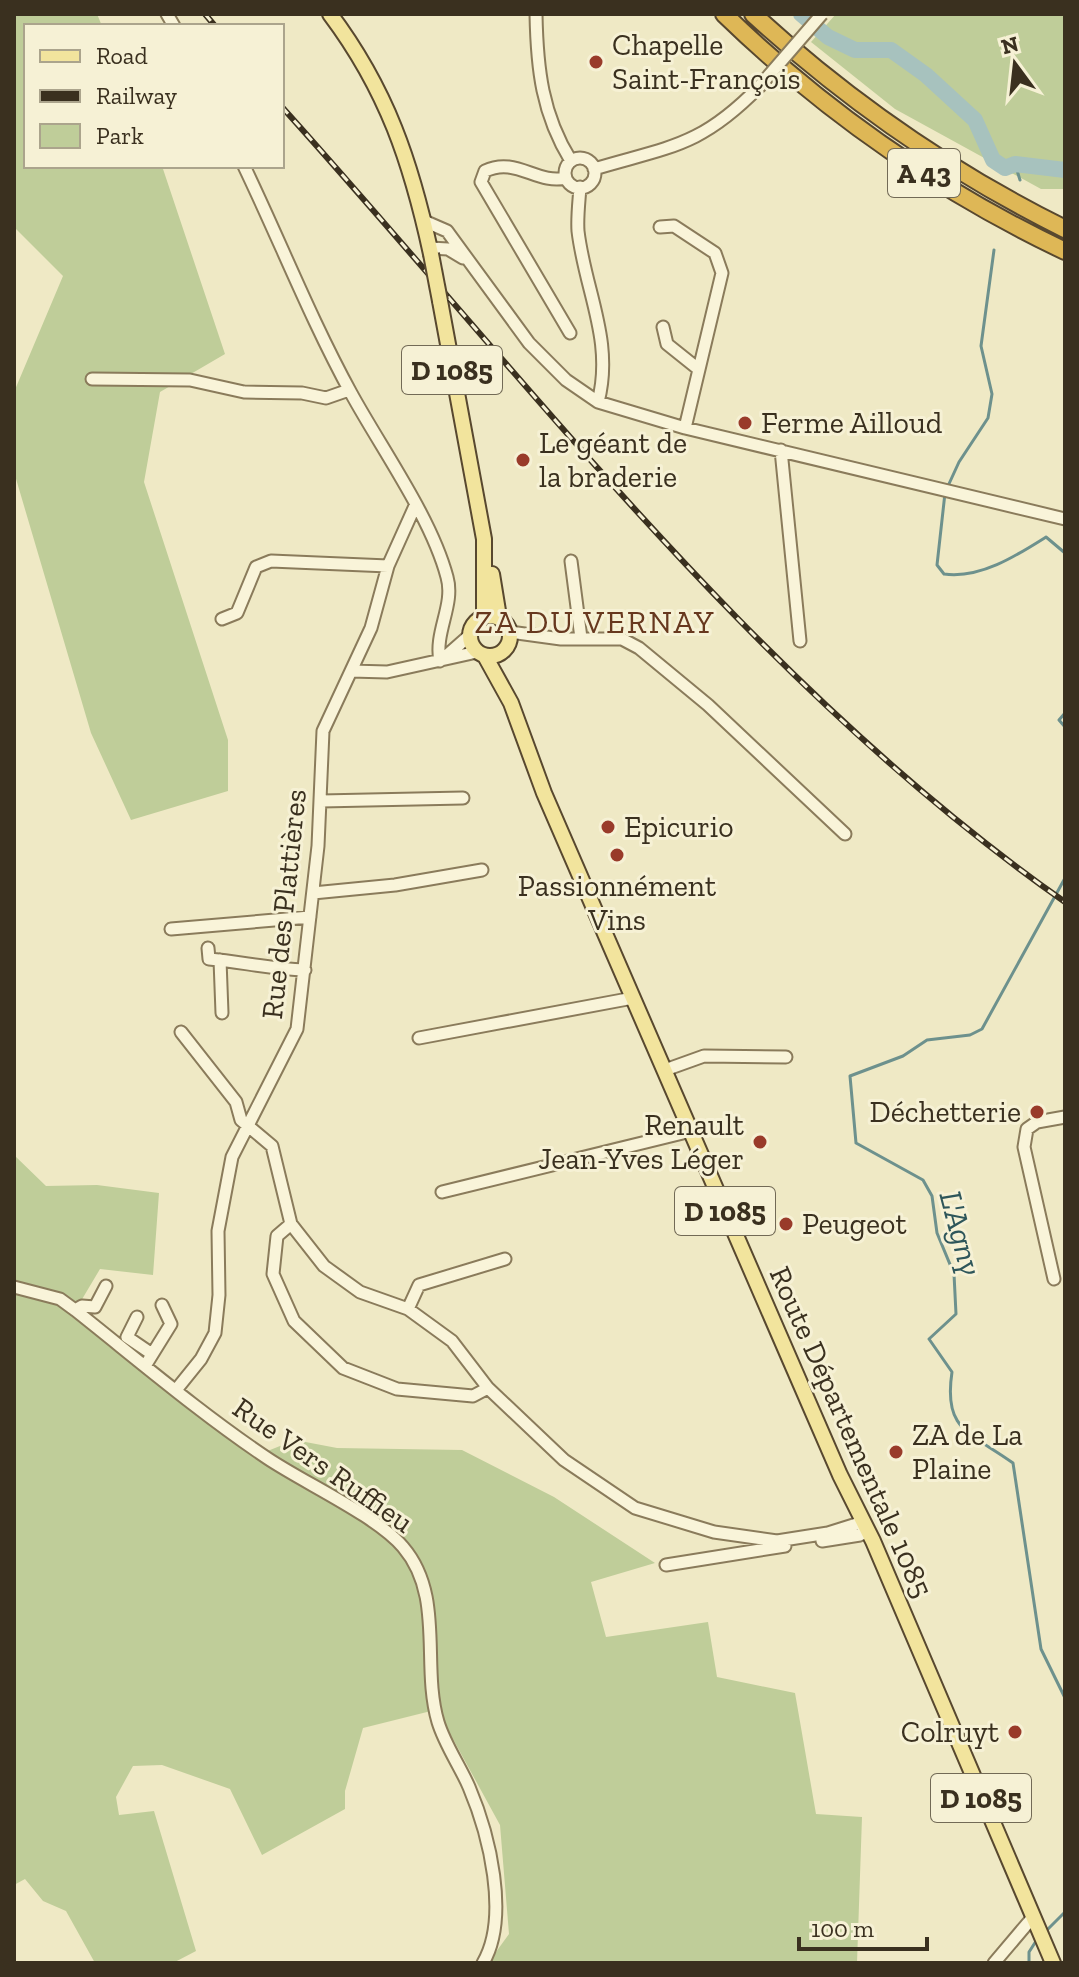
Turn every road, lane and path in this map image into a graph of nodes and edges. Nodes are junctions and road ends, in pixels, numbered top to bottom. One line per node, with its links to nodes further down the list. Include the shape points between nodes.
1 (330, 14): 11 (main road, D 1085, via 366,64 394,121)
2 (536, 14): 6 (street, via 541,93 552,130)
3 (724, 14): 15 (highway, A 43, via 862,131 940,183)
4 (753, 14): 13 (highway, A 43, via 913,142)
5 (822, 14): 8 (street, bridge, via 759,87 700,137)
6 (571, 161): 8 (street, via 582,158); 9 (street)
7 (245, 168): 21 (street)
8 (594, 169): 10 (street, via 590,184)
9 (566, 178): 10 (street); 18 (street, via 544,180 522,167 492,168 481,182)
10 (580, 187): 22 (street, via 578,232 604,342)
11 (424, 221): 14 (main road, D 1085); 16 (street, via 447,231)
12 (660, 227): 19 (street, via 674,226 715,253 722,273)
13 (1065, 229)
14 (431, 251): 16 (street, via 448,249); 29 (main road, D 1085, bridge, via 484,539)
15 (1065, 251)
16 (467, 260): 22 (street, via 537,352)
17 (663, 327): 19 (street, via 667,344)
18 (570, 333)
19 (697, 368): 23 (street)
20 (92, 379): 21 (street, via 190,380 244,392 326,398)
21 (349, 390): 25 (street)
22 (598, 402): 23 (street)
23 (685, 428): 24 (street)
24 (781, 450): 26 (street); 34 (street)
25 (415, 506): 28 (street, Rue des Plattières); 37 (street, via 448,578 437,639)
26 (1065, 519)
27 (571, 561): 33 (street)
28 (388, 566): 30 (street, via 271,561 256,567 237,613); 38 (street, Rue des Plattières, via 371,628)
29 (491, 616): 31 (main road); 32 (main road, via 476,620)
30 (222, 619)
31 (510, 632): 33 (street); 35 (main road)
32 (469, 636): 36 (main road); 37 (street)
33 (581, 638): 42 (street, via 622,639 647,653)
34 (800, 641)
35 (502, 653): 36 (main road); 39 (main road, D 1085)
36 (481, 654): 37 (street); 39 (main road, D 1085)
37 (440, 661): 38 (street, via 387,672)
38 (351, 671): 41 (street, Rue des Plattières, via 323,731)
39 (511, 703): 50 (main road, Route Départementale 1085 / D 1085)
40 (463, 798): 41 (street)
41 (321, 801): 44 (street, Rue des Plattières)
42 (845, 834)
43 (482, 870): 44 (street)
44 (313, 893): 45 (street, Rue des Plattières)
45 (310, 917): 46 (street); 49 (street, Rue des Plattières)
46 (171, 929)
47 (208, 948): 48 (street, via 209,959)
48 (220, 960): 49 (street); 51 (street)
49 (305, 970): 57 (street, Rue des Plattières, via 297,1029)
50 (633, 998): 53 (street); 55 (main road, Route Départementale 1085 / D 1085)
51 (222, 1013)
52 (181, 1032): 57 (street, via 236,1102)
53 (419, 1038)
54 (786, 1057): 55 (street, via 704,1056)
55 (665, 1070): 58 (main road, Route Départementale 1085 / D 1085)
56 (1065, 1117): 62 (street, via 1027,1129 1024,1147)
57 (246, 1125): 60 (street, via 272,1146); 72 (street, Rue des Plattières, via 232,1157 220,1210 215,1333)
58 (691, 1131): 59 (street); 73 (main road, Route Départementale 1085 / D 1085)
59 (442, 1192)
60 (291, 1224): 66 (street, via 324,1266 360,1292); 71 (street, via 277,1236 273,1274 294,1321 343,1368 397,1389 473,1396)
61 (505, 1259): 66 (street, via 419,1285)
62 (1054, 1279)
63 (106, 1286): 67 (street, via 95,1307)
64 (14, 1287): 67 (street, Rue Vers Ruffieu, via 60,1299)
65 (162, 1305): 69 (street, via 171,1324)
66 (408, 1309): 71 (street, via 452,1341)
67 (75, 1310): 70 (street, Rue Vers Ruffieu)
68 (137, 1317): 69 (street, via 127,1337)
69 (152, 1354): 70 (street)
70 (145, 1366): 72 (street, Rue Vers Ruffieu)
71 (488, 1388): 73 (street, via 564,1460 635,1508 714,1532 777,1541)
72 (176, 1390): 76 (street, Rue Vers Ruffieu, via 265,1457 373,1522 416,1565 426,1589 437,1720 483,1823 491,1864 495,1934)
73 (865, 1526): 74 (street, via 860,1535); 75 (main road, Route Départementale 1085 / D 1085)
74 (666, 1565)
75 (1035, 1921): 77 (street); 78 (main road, D 1085)
76 (483, 1963)
77 (994, 1963)
78 (1053, 1963)

